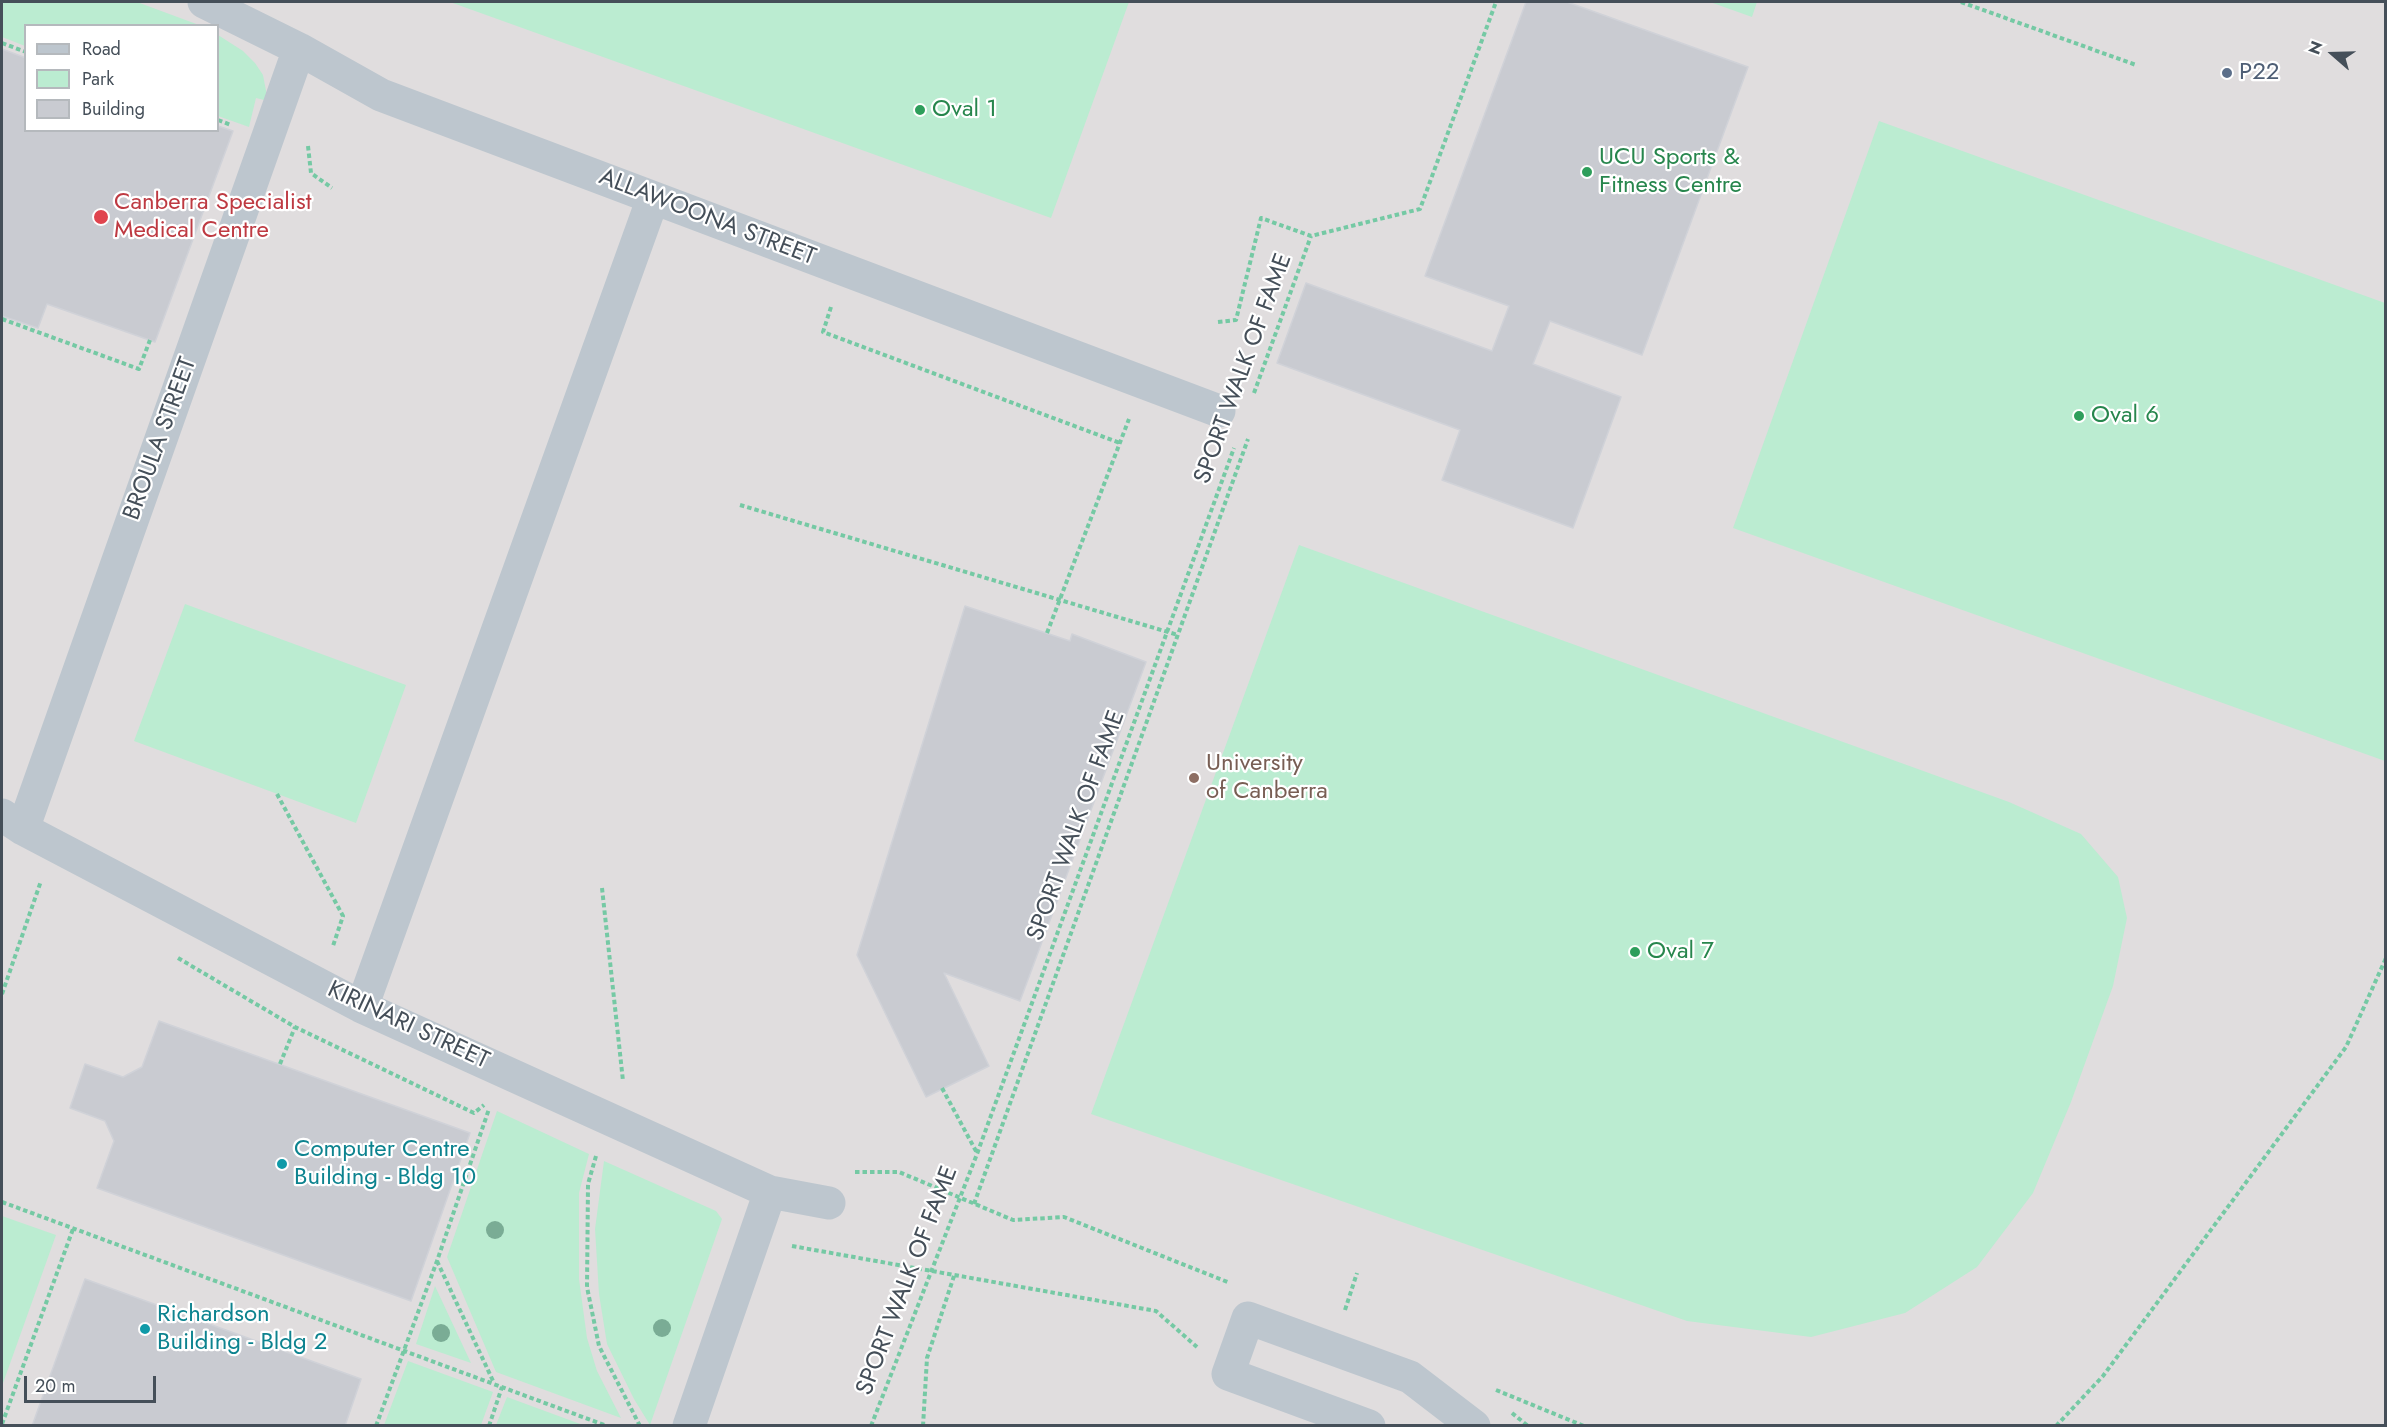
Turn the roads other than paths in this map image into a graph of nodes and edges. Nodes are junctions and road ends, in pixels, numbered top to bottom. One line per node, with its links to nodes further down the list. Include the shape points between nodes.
1 (204, 2): 2 (street, ALLAWOONA STREET)
2 (299, 50): 3 (street, ALLAWOONA STREET, via 381,95); 5 (street, BROULA STREET)
3 (654, 198): 4 (street, ALLAWOONA STREET, via 1143,382); 6 (street)
4 (1235, 408)
5 (12, 822): 6 (street, KIRINARI STREET)
6 (362, 1007): 7 (street, KIRINARI STREET)
7 (770, 1192): 8 (street, KIRINARI STREET); 9 (street)
8 (829, 1203)
9 (689, 1425)
10 (1369, 1425): 11 (street, via 1228,1374 1248,1318 1410,1377)
11 (1474, 1425)

